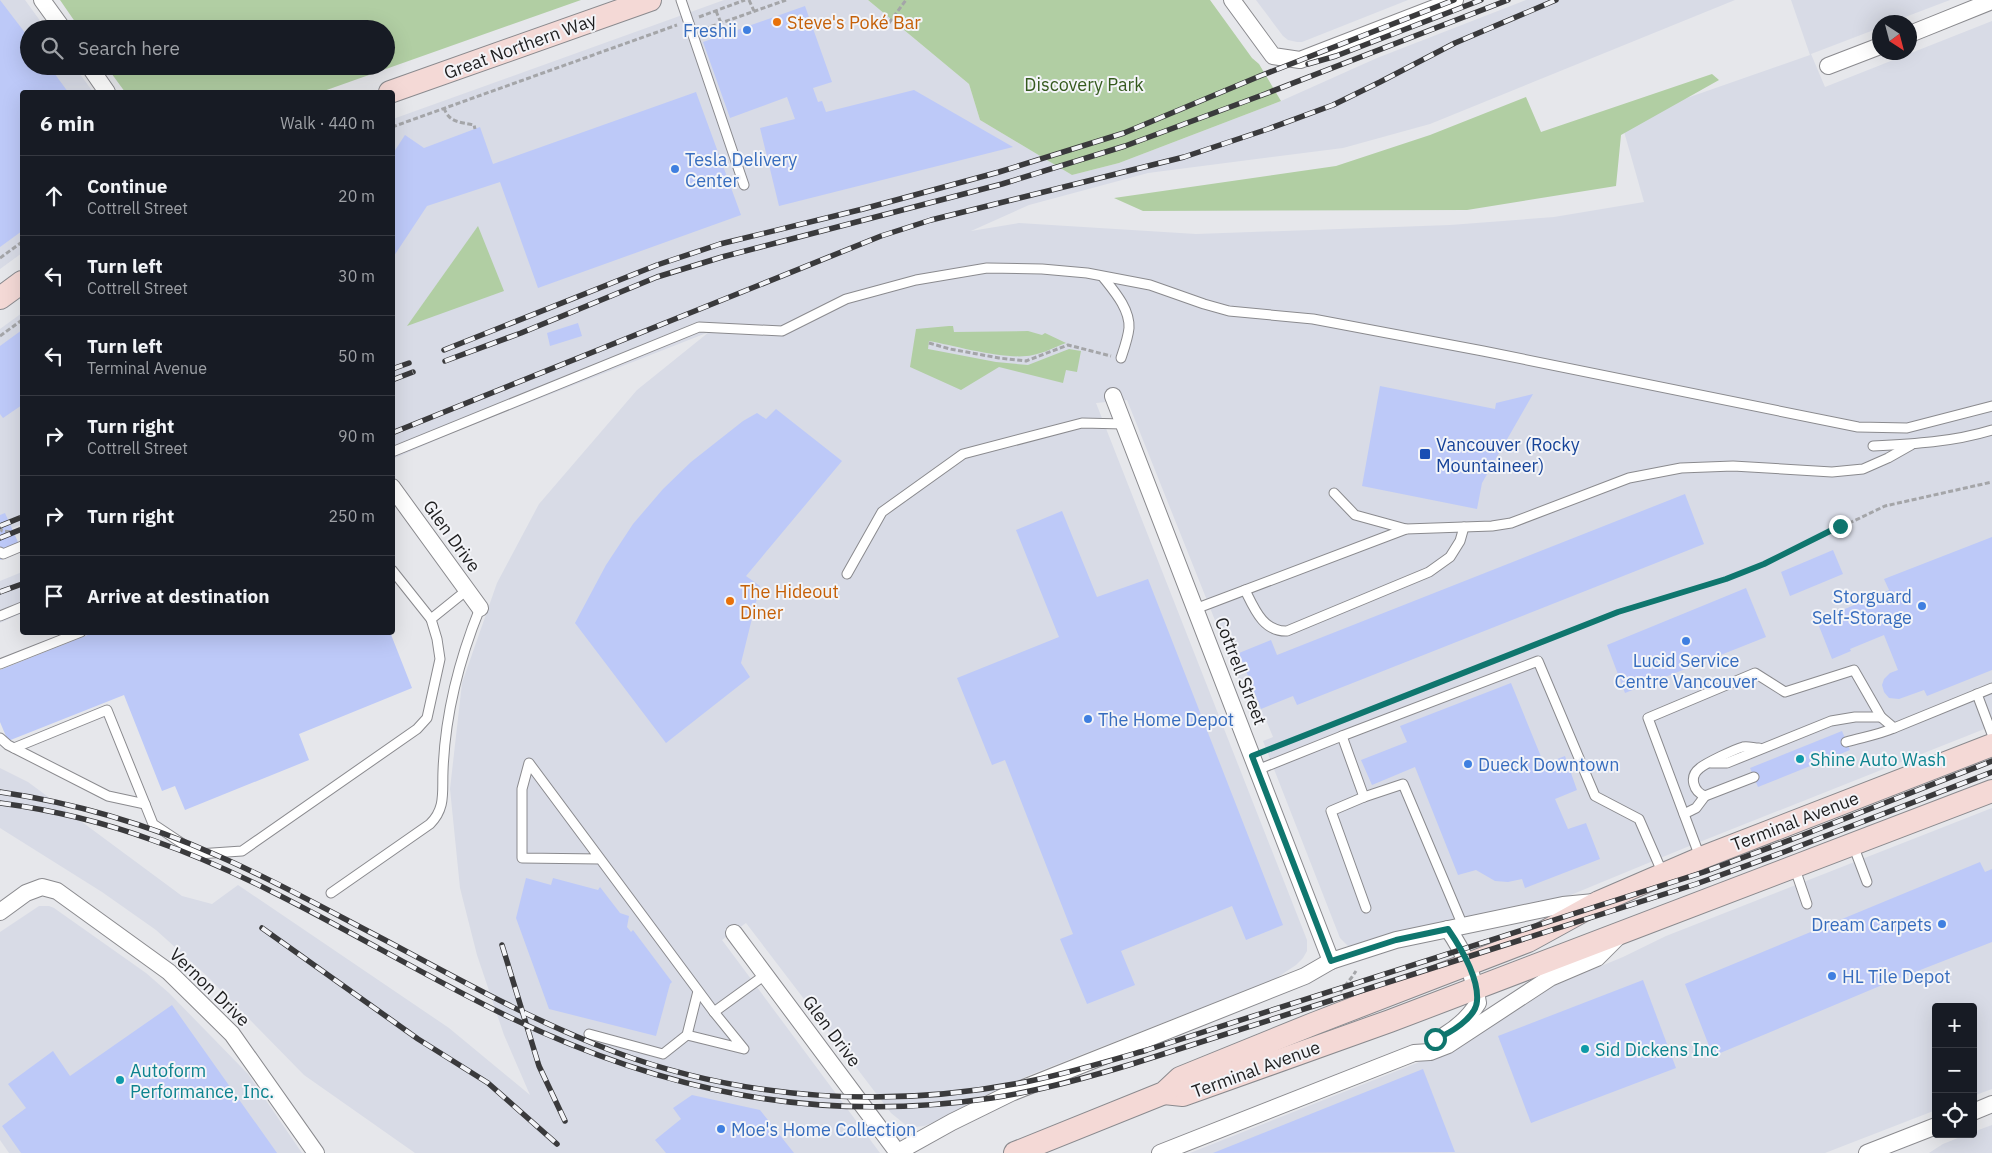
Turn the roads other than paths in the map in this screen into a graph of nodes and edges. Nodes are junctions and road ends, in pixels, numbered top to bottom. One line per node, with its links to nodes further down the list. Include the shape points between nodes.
1 (42, 0): 7 (street)
2 (650, 0): 13 (main road, Great Northern Way)
3 (681, 0): 14 (lane)
4 (1232, 0): 5 (street, via 1274,56 1300,60)
5 (1455, 0)
6 (1992, 1): 8 (street)
7 (56, 20)
8 (1917, 31)
9 (1872, 49): 10 (street)
10 (1828, 66)
11 (95, 75): 12 (street)
12 (106, 90)
13 (395, 90)
14 (744, 185)
15 (1103, 276): 18 (lane, via 1128,317 1129,328); 20 (lane, via 1150,286 1229,311 1314,319 1858,428 1907,428); 25 (lane, via 1042,268 987,268 916,280 846,299 782,331 699,328)
16 (20, 283): 17 (main road)
17 (0, 298)
18 (1121, 358)
19 (1113, 396): 21 (street, Cottrell Street)
20 (1992, 406)
21 (1124, 424): 33 (lane, via 1082,423 963,454 882,512); 38 (street, Cottrell Street)
22 (1992, 430): 23 (lane, via 1952,440)
23 (1911, 444): 24 (lane); 28 (lane, via 1863,468 1832,472 1732,466 1673,470 1629,478 1511,523)
24 (1873, 446)
25 (395, 451)
26 (1334, 493): 29 (lane, via 1355,515)
27 (395, 497): 34 (street, Glen Drive)
28 (1464, 527): 29 (lane); 35 (lane, via 1450,557 1429,572 1287,631 1279,631 1262,621)
29 (1406, 529): 35 (lane)
30 (20, 547): 31 (lane, via 3,554)
31 (0, 552)
32 (395, 574): 40 (lane)
33 (847, 574)
34 (467, 590): 37 (street, Glen Drive); 40 (lane)
35 (1245, 590): 38 (lane)
36 (20, 608): 39 (lane)
37 (480, 608): 66 (lane, via 468,639 450,710 442,803 438,816)
38 (1195, 609): 53 (street, Cottrell Street)
39 (0, 616)
40 (431, 619): 58 (lane, via 440,659 427,718 417,729 242,851 198,854 153,824)
41 (73, 635): 42 (lane)
42 (0, 664)
43 (1992, 688): 44 (lane)
44 (1977, 694): 46 (lane); 47 (lane)
45 (1881, 718): 46 (lane); 56 (lane, via 1855,717 1831,721 1760,748 1744,747 1698,769 1693,777 1694,787); 59 (lane, via 1854,670 1784,692 1755,674 1648,718)
46 (1894, 728): 50 (lane, via 1877,736)
47 (1992, 734)
48 (1342, 736): 53 (lane); 57 (lane); 64 (lane, via 1538,660 1595,796 1639,819)
49 (0, 738): 52 (lane)
50 (1846, 742)
51 (1992, 745): 61 (main road, Terminal Avenue)
52 (14, 748): 58 (lane, via 108,796); 58 (lane, via 107,710)
53 (1254, 763): 74 (street, Cottrell Street)
54 (1754, 778): 56 (lane)
55 (1992, 791): 60 (main road, Terminal Avenue)
56 (1705, 796): 59 (lane, via 1696,808)
57 (1364, 797): 69 (lane, via 1331,811); 71 (lane, via 1402,784)
58 (145, 804)
59 (1684, 814): 61 (lane)
60 (1853, 844): 63 (main road, Terminal Avenue); 65 (lane)
61 (1700, 858): 64 (main road, Terminal Avenue)
62 (600, 859): 62 (lane, via 571,819 529,763 522,789 522,858); 78 (lane)
63 (1794, 866): 68 (lane); 72 (main road, Terminal Avenue)
64 (1663, 874): 67 (main road, Terminal Avenue)
65 (1867, 882)
66 (331, 893)
67 (1599, 902): 71 (street, Terminal Avenue, via 1563,905); 75 (main road, Terminal Avenue, via 1528,941)
68 (1807, 904)
69 (1366, 908)
70 (0, 912): 87 (street, Vernon Drive, via 26,893 42,887 57,891 169,972 232,1034)
71 (1456, 927): 74 (street, Terminal Avenue, via 1396,940); 75 (street)
72 (1624, 931): 77 (main road, Terminal Avenue); 82 (street, Terminal Avenue, via 1597,958 1550,978 1448,1045 1430,1052)
73 (734, 933): 76 (street, Glen Drive)
74 (1331, 961): 88 (street, Terminal Avenue, via 1305,976 1011,1093)
75 (1468, 964): 77 (street); 83 (main road, Terminal Avenue, via 1180,1078)
76 (765, 975): 79 (lane); 88 (street, Glen Drive)
77 (1475, 987): 82 (street, via 1478,1003 1468,1019 1444,1036 1419,1046); 83 (main road, Terminal Avenue, via 1390,1021 1182,1095)
78 (698, 991): 79 (lane); 81 (lane)
79 (714, 1012): 81 (lane, via 744,1049)
80 (589, 1034): 81 (lane, via 663,1054)
81 (687, 1035)
82 (1414, 1053): 90 (street, Terminal Avenue)
83 (1164, 1093): 89 (main road)
84 (1992, 1104): 85 (street)
85 (1977, 1110)
86 (1932, 1128): 91 (street)
87 (316, 1153)
88 (898, 1153)
89 (1015, 1153)
90 (1160, 1153)
91 (1867, 1153)

